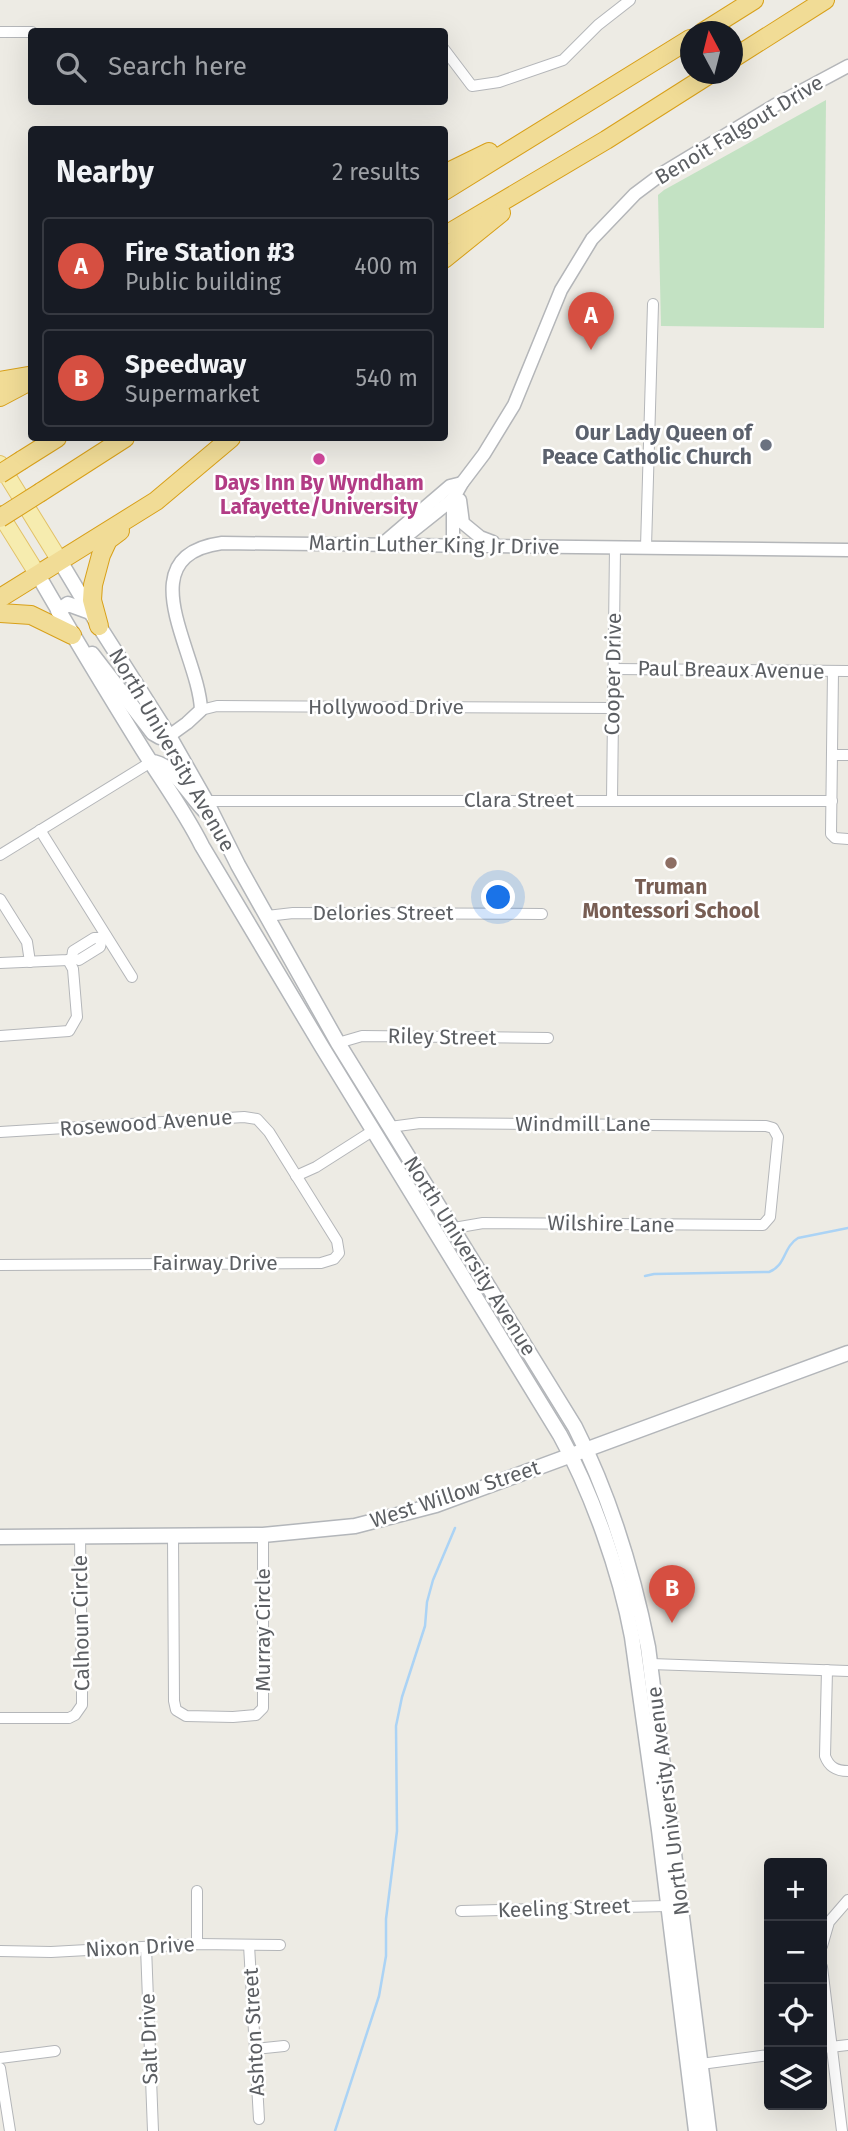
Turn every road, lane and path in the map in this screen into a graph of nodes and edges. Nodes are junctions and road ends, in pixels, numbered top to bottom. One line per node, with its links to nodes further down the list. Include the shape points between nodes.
1 (630, 0): 9 (street, via 563,60 499,82 472,86)
2 (754, 0): 4 (highway)
3 (825, 0): 8 (highway)
4 (721, 21)
5 (0, 32): 6 (street)
6 (28, 32)
7 (680, 46): 12 (highway)
8 (743, 53)
9 (448, 54)
10 (848, 66): 28 (street, Benoit Falgout Drive, via 663,173 611,218 592,239 561,290 514,405)
11 (694, 84): 13 (highway)
12 (592, 100): 14 (highway); 15 (highway)
13 (606, 140): 16 (highway); 17 (highway)
14 (448, 172)
15 (448, 189)
16 (448, 234)
17 (448, 256)
18 (653, 304): 37 (street)
19 (28, 378): 21 (highway)
20 (28, 380): 22 (highway)
21 (0, 381)
22 (0, 397)
23 (52, 441): 27 (highway, bridge)
24 (120, 441): 31 (highway, bridge)
25 (227, 441): 30 (highway)
26 (0, 464): 39 (main road, North University Avenue)
27 (0, 474)
28 (461, 483): 29 (street, Benoit Falgout Drive); 34 (street, via 463,523 480,537); 35 (street, Benoit Falgout Drive, via 450,486)
29 (453, 499): 32 (street); 33 (street)
30 (156, 501): 39 (highway); 44 (highway, via 108,540 93,585)
31 (0, 516): 40 (main road, North University Avenue)
32 (394, 545): 33 (street, Martin Luther King Jr Drive); 35 (street, Martin Luther King Jr Drive)
33 (453, 545): 34 (street, Martin Luther King Jr Drive)
34 (502, 545): 36 (street, Martin Luther King Jr Drive)
35 (380, 546): 50 (street, Martin Luther King Jr Drive, via 222,542 186,555 172,580 172,597)
36 (615, 547): 37 (street, Martin Luther King Jr Drive); 46 (street, Cooper Drive)
37 (646, 547): 38 (street, Martin Luther King Jr Drive)
38 (848, 550)
39 (60, 561): 40 (highway); 44 (main road, North University Avenue)
40 (38, 575): 41 (highway); 42 (main road, North University Avenue)
41 (0, 598)
42 (58, 611): 44 (main road, via 68,604); 45 (main road, North University Avenue)
43 (0, 613): 45 (highway, via 31,615)
44 (95, 619): 51 (main road, North University Avenue)
45 (75, 641): 51 (main road, via 93,654 156,736); 54 (main road, North University Avenue)
46 (613, 668): 47 (street, Paul Breaux Avenue); 49 (street, Cooper Drive)
47 (833, 670): 48 (street, Paul Breaux Avenue); 52 (street)
48 (848, 671)
49 (612, 708): 50 (street, Hollywood Drive, via 217,706); 55 (street, Cooper Drive)
50 (201, 710): 51 (street)
51 (169, 736): 56 (main road, North University Avenue)
52 (832, 755): 53 (street); 57 (street)
53 (848, 755)
54 (150, 762): 58 (main road, via 170,771); 59 (street); 61 (main road, North University Avenue)
55 (612, 800): 56 (street, Clara Street); 57 (street, Clara Street)
56 (206, 801): 58 (main road, North University Avenue)
57 (832, 801): 60 (street, via 832,837)
58 (215, 820): 63 (main road, North University Avenue)
59 (40, 830): 62 (street); 68 (street)
60 (848, 839)
61 (202, 846): 63 (main road, via 228,866); 67 (main road, North University Avenue)
62 (0, 855)
63 (238, 865): 66 (main road, North University Avenue)
64 (0, 900): 70 (street, via 27,942)
65 (542, 914): 66 (street, Delories Street)
66 (267, 916): 67 (main road); 75 (main road, North University Avenue)
67 (247, 920): 77 (main road, North University Avenue)
68 (104, 937): 69 (street, via 94,938); 72 (street)
69 (70, 959): 70 (street); 73 (street, via 77,1017 69,1031)
70 (30, 962): 71 (street)
71 (0, 963)
72 (132, 977)
73 (0, 1036)
74 (548, 1038): 75 (street, Riley Street, via 362,1036)
75 (338, 1043): 76 (main road, North University Avenue)
76 (390, 1126): 80 (street, Windmill Lane, via 766,1126 775,1130 779,1144); 81 (main road, North University Avenue)
77 (374, 1130): 79 (street); 82 (main road, North University Avenue)
78 (0, 1132): 79 (street, Rosewood Avenue, via 253,1118 264,1125)
79 (296, 1176): 83 (street, Fairway Drive, via 337,1241 339,1252 330,1261)
80 (767, 1222): 81 (street, Wilshire Lane, via 483,1223)
81 (454, 1228): 82 (main road); 85 (main road, North University Avenue)
82 (437, 1233): 86 (main road, North University Avenue)
83 (0, 1265)
84 (848, 1353): 85 (main road, West Willow Street)
85 (586, 1450): 86 (main road, West Willow Street); 91 (main road, North University Avenue, via 639,1599)
86 (571, 1456): 88 (main road, West Willow Street, via 401,1515 355,1526); 98 (main road, North University Avenue, via 628,1618)
87 (173, 1535): 88 (main road, West Willow Street); 88 (street, Murray Circle, via 176,1710 186,1716 233,1717 256,1715 263,1708); 89 (main road, West Willow Street)
88 (262, 1535)
89 (80, 1536): 90 (main road, West Willow Street); 94 (street, Calhoun Circle, via 82,1705 69,1718)
90 (0, 1537)
91 (651, 1664): 92 (street); 115 (main road, North University Avenue)
92 (827, 1670): 93 (street); 95 (street, via 825,1756 830,1766)
93 (848, 1671)
94 (0, 1718)
95 (848, 1771)
96 (197, 1891): 101 (street)
97 (848, 1900): 100 (street)
98 (667, 1906): 99 (street, Keeling Street); 120 (main road, North University Avenue)
99 (461, 1911)
100 (827, 1930)
101 (197, 1944): 102 (street, Nixon Drive); 104 (street, Nixon Drive)
102 (249, 1945): 103 (street, Nixon Drive); 111 (street, Ashton Street)
103 (280, 1945)
104 (146, 1947): 105 (street, Nixon Drive); 119 (street, Salt Drive)
105 (0, 1951)
106 (823, 1984): 109 (street)
107 (848, 2045): 110 (street)
108 (284, 2046): 111 (street)
109 (827, 2047)
110 (827, 2048): 122 (street)
111 (255, 2049): 117 (street, Ashton Street)
112 (55, 2051): 114 (street)
113 (764, 2056): 115 (street)
114 (0, 2058)
115 (701, 2064): 121 (main road, North University Avenue)
116 (0, 2068): 118 (street)
117 (258, 2119)
118 (9, 2131)
119 (153, 2131)
120 (696, 2131)
121 (709, 2131)
122 (842, 2131)

